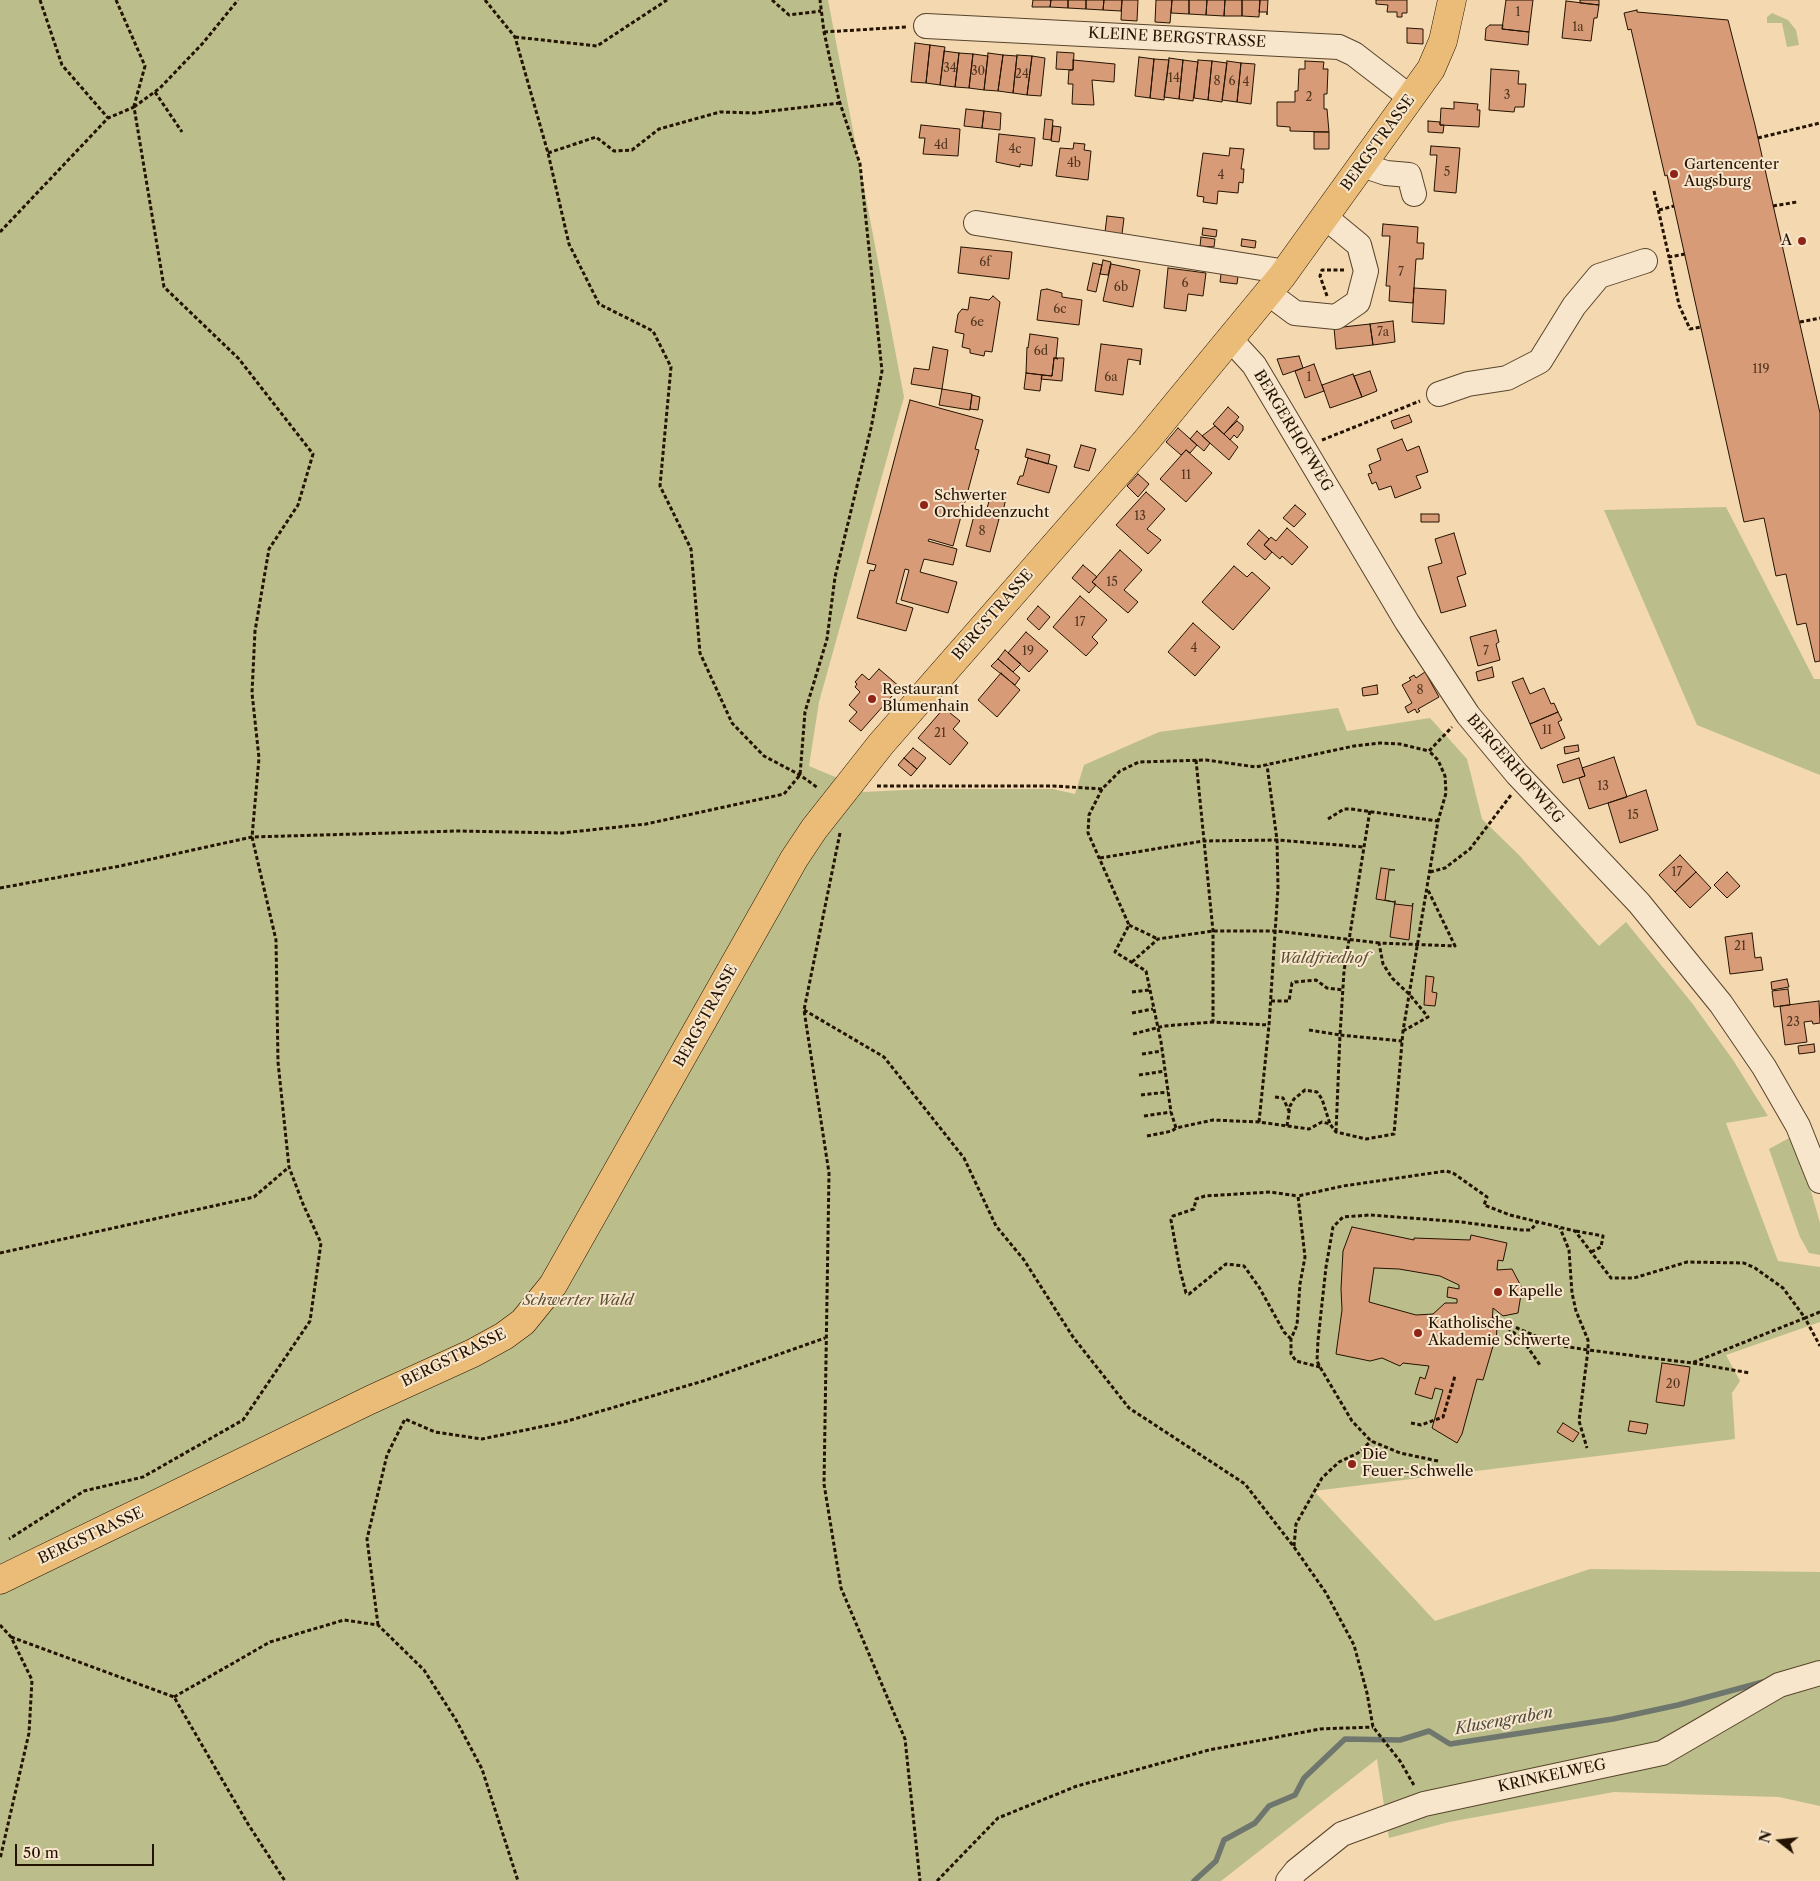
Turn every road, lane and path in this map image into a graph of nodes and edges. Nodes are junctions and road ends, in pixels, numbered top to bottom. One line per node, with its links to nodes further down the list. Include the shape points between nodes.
1 (40, 0): 17 (path, via 62,65)
2 (116, 0): 16 (path, via 145,66)
3 (238, 0): 13 (path, via 203,43)
4 (485, 0): 12 (path)
5 (668, 0): 12 (path, via 597,46)
6 (772, 0): 9 (path, via 789,15)
7 (820, 0): 9 (path)
8 (1452, 0): 14 (main road, BERGSTRASSE, via 1443,41 1431,69)
9 (822, 11): 11 (path)
10 (926, 26): 11 (path); 14 (street, KLEINE BERGSTRASSE, via 1339,47 1354,54)
11 (824, 32): 15 (path)
12 (516, 37): 21 (path)
13 (155, 92): 16 (path); 19 (path)
14 (1411, 98): 22 (main road, BERGSTRASSE)
15 (840, 103): 21 (path, via 754,113 720,112 659,128 632,150 614,151 596,137); 48 (path, via 860,164 882,371 835,577 827,639 805,712)
16 (134, 107): 17 (path); 56 (path, via 164,287 239,359 313,454 298,505 269,549 255,631 252,693 259,758)
17 (108, 118): 31 (path)
18 (1820, 123): 20 (path)
19 (182, 132)
20 (1758, 138)
21 (548, 153): 48 (path, via 569,244 599,304 653,331 671,367 660,486 691,549 700,654 732,723 764,756)
22 (1362, 165): 24 (street, via 1409,176); 29 (main road, BERGSTRASSE)
23 (1654, 191): 28 (path)
24 (1414, 194)
25 (1797, 202): 27 (path)
26 (1674, 206): 28 (path)
27 (1773, 206)
28 (1659, 210): 33 (path)
29 (1325, 217): 35 (street, via 1359,245); 36 (main road, BERGSTRASSE)
30 (976, 223): 36 (street, via 1274,270)
31 (0, 232)
32 (1685, 254): 33 (path)
33 (1669, 257): 40 (path, via 1679,305 1690,329)
34 (1645, 261): 42 (street, via 1599,276 1574,306 1540,361 1507,378 1468,384)
35 (1366, 271): 37 (street, via 1358,302); 37 (path, via 1322,270 1320,276)
36 (1275, 285): 37 (street, via 1296,312); 41 (main road, BERGSTRASSE)
37 (1336, 317)
38 (1820, 318): 39 (path)
39 (1800, 322)
40 (1701, 327)
41 (1230, 340): 43 (street, BERGERHOFWEG, via 1254,365); 52 (main road, BERGSTRASSE)
42 (1439, 394): 43 (path)
43 (1302, 448): 44 (street, BERGERHOFWEG, via 1407,622)
44 (1468, 715): 45 (path, via 1444,733); 49 (street, BERGERHOFWEG)
45 (1429, 751): 47 (path, via 1400,744 1354,746); 55 (path, via 1446,776 1446,793)
46 (1196, 760): 47 (path, via 1256,767); 51 (path, via 1138,762 1120,771); 58 (path)
47 (1267, 765): 57 (path)
48 (800, 775): 56 (path, via 784,794 646,824 562,833 458,831)
49 (1524, 782): 61 (path, via 1470,849 1445,868); 105 (street, BERGERHOFWEG, via 1639,903 1721,1004 1764,1067 1798,1126)
50 (868, 786): 51 (path)
51 (1102, 789): 60 (path, via 1089,815 1088,833)
52 (835, 800): 78 (path, via 841,834); 129 (main road, BERGSTRASSE, via 794,858 553,1285 523,1322 473,1352)
53 (1370, 810): 54 (path, via 1344,809); 55 (path); 59 (path)
54 (1328, 818)
55 (1438, 821): 61 (path)
56 (252, 837): 62 (path); 104 (path, via 276,940 278,1062)
57 (1277, 840): 58 (path); 59 (path); 66 (path)
58 (1203, 841): 60 (path); 65 (path)
59 (1363, 847): 68 (path)
60 (1100, 858): 64 (path)
61 (1430, 872): 63 (path)
62 (0, 888)
63 (1428, 890): 70 (path); 70 (path, via 1454,946)
64 (1129, 925): 67 (path); 71 (path, via 1115,952)
65 (1213, 931): 66 (path); 67 (path); 80 (path)
66 (1276, 931): 68 (path); 76 (path)
67 (1158, 939): 71 (path)
68 (1349, 939): 69 (path); 73 (path)
69 (1379, 944): 70 (path); 75 (path, via 1383,964)
70 (1417, 946): 75 (path)
71 (1132, 963): 72 (path, via 1146,972)
72 (1149, 990): 74 (path); 77 (path)
73 (1343, 990): 76 (path, via 1327,988 1316,980 1295,982 1292,983 1289,1001); 86 (path)
74 (1132, 992)
75 (1410, 995): 84 (path); 84 (path, via 1428,1017)
76 (1271, 1001): 81 (path)
77 (1154, 1009): 79 (path); 82 (path)
78 (804, 1010): 114 (path, via 828,1173); 128 (path, via 884,1057 964,1158 996,1226 1024,1260 1073,1337 1129,1408 1245,1484)
79 (1132, 1014)
80 (1213, 1022): 81 (path); 82 (path)
81 (1269, 1025): 98 (path)
82 (1158, 1029): 85 (path); 88 (path)
83 (1309, 1030): 86 (path)
84 (1403, 1031): 87 (path)
85 (1133, 1034)
86 (1340, 1035): 87 (path); 102 (path)
87 (1402, 1041): 102 (path, via 1394,1134 1366,1138)
88 (1162, 1051): 89 (path); 90 (path)
89 (1142, 1054)
90 (1165, 1071): 91 (path); 92 (path)
91 (1139, 1075)
92 (1168, 1092): 93 (path); 96 (path)
93 (1141, 1095)
94 (1275, 1097): 95 (path, via 1282,1098)
95 (1289, 1111): 99 (path, via 1299,1094 1311,1090 1322,1099); 100 (path)
96 (1171, 1112): 97 (path); 101 (path)
97 (1144, 1116)
98 (1259, 1122): 100 (path); 101 (path, via 1212,1120)
99 (1330, 1124): 100 (path, via 1322,1122 1309,1129); 102 (path)
100 (1287, 1126)
101 (1176, 1128): 103 (path)
102 (1336, 1132)
103 (1146, 1136)
104 (289, 1167): 111 (path, via 254,1197); 127 (path, via 321,1243 310,1321 242,1420 143,1477 84,1491)
105 (1820, 1181)
106 (1298, 1196): 107 (path, via 1446,1171 1487,1197 1484,1205); 115 (path, via 1305,1257 1297,1325); 115 (path, via 1270,1192 1205,1196 1196,1199 1194,1209 1173,1216 1171,1220 1186,1293 1189,1294 1226,1264 1244,1266)
107 (1538, 1221): 108 (path); 120 (path, via 1531,1230 1522,1230 1370,1215 1343,1217 1333,1227 1329,1251 1318,1340 1317,1361)
108 (1560, 1227): 109 (path); 117 (path, via 1569,1250 1572,1293 1588,1340)
109 (1575, 1231): 110 (path); 110 (path, via 1603,1236 1601,1247)
110 (1590, 1252): 113 (path, via 1611,1278 1619,1279 1634,1278 1687,1262 1744,1263 1783,1288)
111 (0, 1253)
112 (1820, 1312): 113 (path)
113 (1805, 1318): 116 (path); 118 (path)
114 (825, 1338): 131 (path, via 694,1384 564,1422 482,1439 435,1432 405,1419 387,1454 367,1539); 140 (path, via 824,1484 841,1588 905,1739)
115 (1291, 1339): 120 (path, via 1291,1354 1296,1362)
116 (1820, 1346)
117 (1588, 1350): 118 (path); 119 (path, via 1556,1345 1492,1317 1522,1339); 125 (path, via 1579,1421)
118 (1692, 1363): 121 (path)
119 (1540, 1366)
120 (1320, 1367): 124 (path, via 1352,1421)
121 (1750, 1373)
122 (1455, 1376): 123 (path, via 1443,1417 1421,1425)
123 (1411, 1423)
124 (1371, 1441): 126 (path, via 1400,1453); 128 (path, via 1358,1453 1339,1462 1322,1478 1296,1524)
125 (1586, 1448)
126 (1438, 1461)
127 (9, 1539)
128 (1294, 1547): 135 (path, via 1326,1593 1354,1645 1368,1692)
129 (0, 1580)
130 (0, 1625): 132 (path)
131 (378, 1625): 134 (path, via 344,1620 270,1642); 139 (path, via 424,1670 456,1720 482,1769)
132 (11, 1637): 134 (path); 137 (path, via 32,1680 29,1733)
133 (1820, 1673): 136 (street, KRINKELWEG, via 1779,1685 1662,1753)
134 (174, 1697): 138 (path)
135 (1373, 1727): 136 (path, via 1400,1761); 141 (path, via 1320,1729 1218,1748 1077,1786 998,1818)
136 (1424, 1804): 142 (street, KRINKELWEG, via 1342,1834)
137 (0, 1859)
138 (285, 1881)
139 (518, 1881)
140 (920, 1881)
141 (936, 1881)
142 (1288, 1881)

